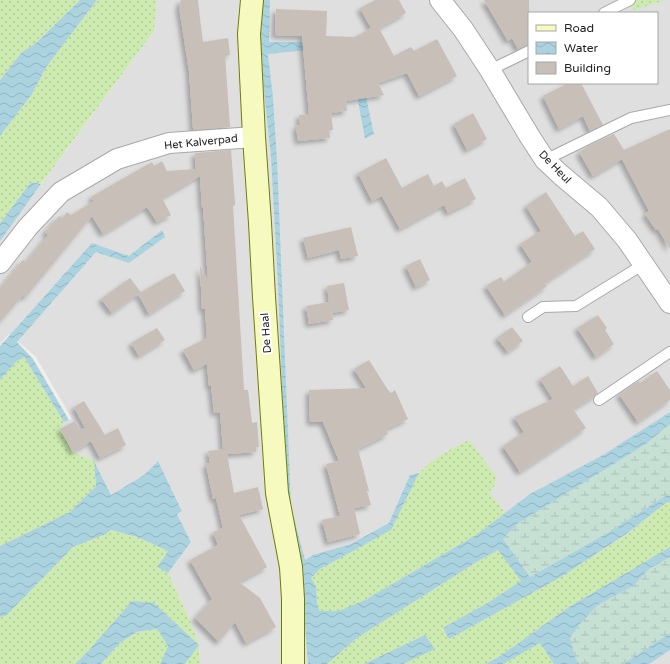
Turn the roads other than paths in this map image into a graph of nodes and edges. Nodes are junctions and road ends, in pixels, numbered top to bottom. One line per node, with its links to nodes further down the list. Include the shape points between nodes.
1 (252, 0): 8 (street, De Haal, via 249,34)
2 (440, 0): 6 (street, De Heul)
3 (630, 0): 4 (lane)
4 (606, 12)
5 (528, 51): 6 (lane)
6 (490, 70): 9 (street, De Heul)
7 (670, 110): 9 (lane, via 631,118)
8 (254, 137): 10 (street, Het Kalverpad, via 169,143 117,159 61,192 28,227); 16 (street, De Haal, via 277,493 291,566)
9 (546, 160): 11 (street, De Heul, via 599,207 628,240)
10 (0, 263)
11 (644, 264): 12 (street, De Heul); 13 (lane, via 576,306 543,307)
12 (670, 303)
13 (528, 317)
14 (670, 352): 15 (lane)
15 (599, 400)
16 (293, 664)

